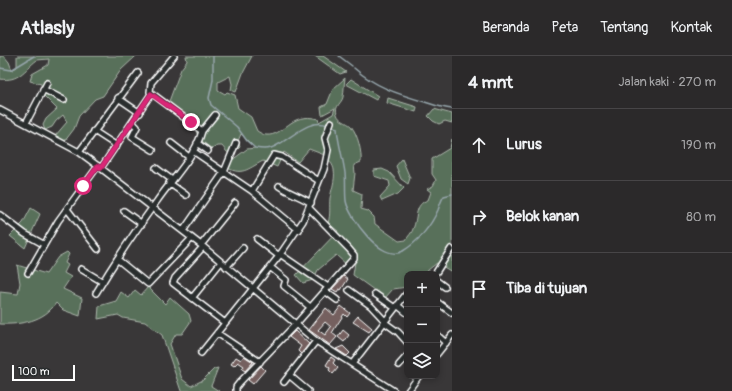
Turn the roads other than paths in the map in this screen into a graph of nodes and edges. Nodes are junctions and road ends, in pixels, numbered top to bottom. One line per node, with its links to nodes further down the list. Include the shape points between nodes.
1 (174, 56): 5 (street, via 151,84)
2 (138, 72): 6 (street)
3 (47, 83): 4 (street)
4 (44, 89): 7 (street); 12 (street)
5 (151, 94): 9 (street); 15 (street)
6 (118, 98): 9 (street); 14 (street)
7 (64, 100)
8 (0, 110): 12 (street)
9 (140, 113): 13 (street)
10 (215, 115): 15 (street)
11 (331, 122): 29 (street, via 326,134 327,156)
12 (26, 123): 23 (street)
13 (133, 123): 19 (street); 20 (street, via 137,127 132,137)
14 (94, 131): 19 (street); 23 (street)
15 (202, 131): 18 (street)
16 (171, 142): 24 (street)
17 (236, 143): 27 (street)
18 (197, 144): 21 (street); 22 (street)
19 (117, 146): 25 (street)
20 (153, 150)
21 (193, 150): 24 (street); 27 (street)
22 (208, 151)
23 (79, 152): 25 (street)
24 (189, 157): 28 (street)
25 (100, 167): 35 (street); 37 (street)
26 (156, 168): 28 (street)
27 (224, 172): 31 (street); 42 (street)
28 (171, 182): 32 (street); 35 (street)
29 (319, 182): 31 (street, via 282,157 274,155); 34 (street)
30 (279, 186): 34 (street)
31 (252, 191): 41 (street)
32 (186, 195)
33 (235, 203): 46 (street)
34 (311, 203): 36 (street)
35 (153, 207): 40 (street); 42 (street)
36 (309, 208): 41 (street); 62 (street, via 354,255 352,261)
37 (66, 209): 45 (street); 48 (street)
38 (124, 211): 40 (street)
39 (0, 216): 45 (street)
40 (142, 224): 51 (street)
41 (299, 230): 50 (street)
42 (183, 231): 43 (street)
43 (192, 238): 46 (street); 51 (street, via 148,284)
44 (257, 239): 50 (street)
45 (43, 244): 57 (street)
46 (202, 246): 52 (street); 67 (street, via 173,281 175,286)
47 (243, 248): 53 (street)
48 (98, 249)
49 (451, 249): 56 (street)
50 (280, 255): 54 (street); 62 (street)
51 (117, 259): 58 (street)
52 (220, 262): 53 (street); 67 (street)
53 (226, 267): 61 (street)
54 (270, 267): 61 (street); 70 (street, via 286,279 284,286)
55 (81, 269): 58 (street)
56 (437, 271)
57 (28, 273)
58 (103, 282): 64 (street)
59 (440, 283): 60 (street)
60 (445, 287)
61 (253, 289): 75 (street); 76 (street)
62 (327, 289): 68 (street); 70 (street)
63 (349, 290): 74 (street, via 371,306)
64 (96, 293)
65 (375, 294): 71 (street)
66 (404, 297): 71 (street)
67 (192, 298): 75 (street)
68 (337, 300)
69 (440, 304): 73 (street)
70 (310, 307): 76 (street)
71 (396, 307): 72 (street); 74 (street)
72 (404, 311)
73 (452, 313)
74 (384, 321): 80 (street); 87 (street)
75 (225, 323): 77 (street)
76 (296, 324): 81 (street); 86 (street)
77 (217, 333): 84 (street); 86 (street)
78 (452, 335): 82 (street)
79 (440, 337): 82 (street)
80 (404, 339)
81 (316, 341): 87 (street); 89 (street)
82 (446, 342): 83 (street)
83 (440, 350)
84 (201, 353)
85 (404, 359): 88 (street)
86 (260, 362): 92 (street, via 240,382)
87 (352, 364): 94 (street)
88 (399, 365)
89 (289, 375): 91 (street); 93 (street)
90 (417, 379): 95 (street)
91 (284, 382)
92 (236, 391)
93 (308, 391)
94 (392, 391)
95 (408, 391)

